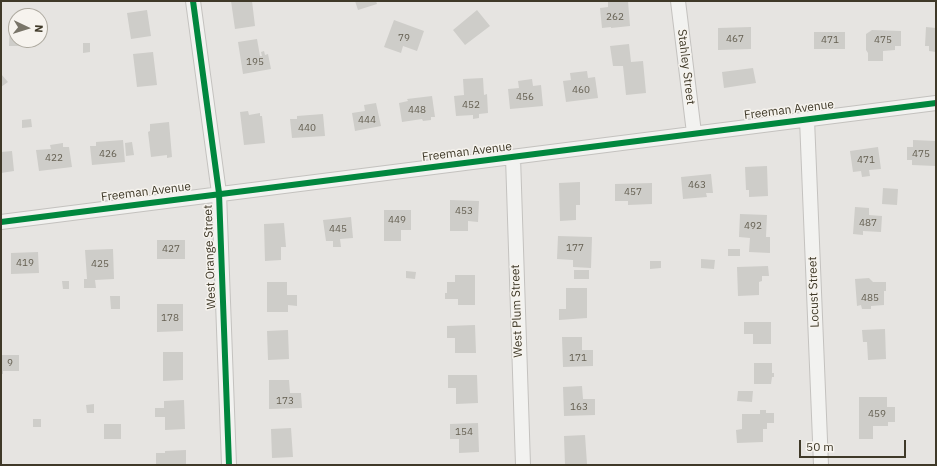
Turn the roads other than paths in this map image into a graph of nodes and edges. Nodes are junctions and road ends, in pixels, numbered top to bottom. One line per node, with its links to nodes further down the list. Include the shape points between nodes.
1 (193, 1): 7 (street, West Orange Street)
2 (678, 1): 5 (street, Stahley Street)
3 (936, 103): 4 (street, Freeman Avenue)
4 (807, 119): 5 (street, Freeman Avenue); 11 (street, Locust Street)
5 (694, 133): 6 (street, Freeman Avenue)
6 (513, 157): 7 (street, Freeman Avenue); 10 (street, West Plum Street)
7 (219, 193): 8 (street, Freeman Avenue); 9 (street, West Orange Street)
8 (1, 222)
9 (229, 465)
10 (523, 465)
11 (821, 465)

